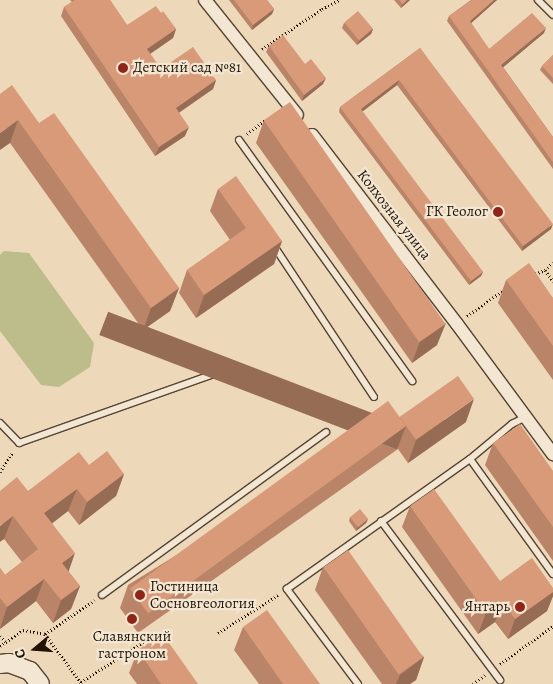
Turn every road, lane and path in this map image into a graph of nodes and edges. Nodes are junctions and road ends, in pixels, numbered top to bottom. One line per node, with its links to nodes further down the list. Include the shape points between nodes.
1 (205, 0): 5 (street, Колхозная улица)
2 (339, 0): 5 (path)
3 (538, 0): 4 (lane)
4 (553, 16)
5 (250, 58): 6 (street, Колхозная улица)
6 (288, 103): 7 (path); 14 (street, Колхозная улица)
7 (239, 140): 16 (lane)
8 (268, 238): 17 (lane)
9 (553, 262): 10 (path)
10 (545, 270): 11 (path); 12 (path)
11 (530, 276)
12 (553, 281)
13 (507, 287): 14 (path)
14 (457, 324): 18 (street, Колхозная улица)
15 (220, 372): 21 (lane)
16 (412, 381)
17 (374, 397)
18 (526, 416): 22 (street, Колхозная улица); 23 (lane)
19 (0, 423): 21 (lane)
20 (326, 432): 28 (lane)
21 (19, 443): 24 (path)
22 (553, 454)
23 (470, 459): 25 (lane); 26 (lane)
24 (0, 472)
25 (381, 521): 27 (lane); 37 (lane)
26 (553, 574)
27 (287, 589): 31 (path); 41 (lane)
28 (102, 595): 30 (path)
29 (553, 626): 37 (path)
30 (45, 634): 33 (path, via 22,630); 39 (path)
31 (218, 634)
32 (0, 636): 33 (path)
33 (6, 642): 35 (path)
34 (158, 644): 39 (path, via 150,637)
35 (0, 646)
36 (5, 663): 40 (main road, via 30,671)
37 (492, 670): 38 (lane); 42 (path)
38 (500, 680)
39 (82, 683)
40 (40, 684)
41 (358, 684)
42 (473, 684)

